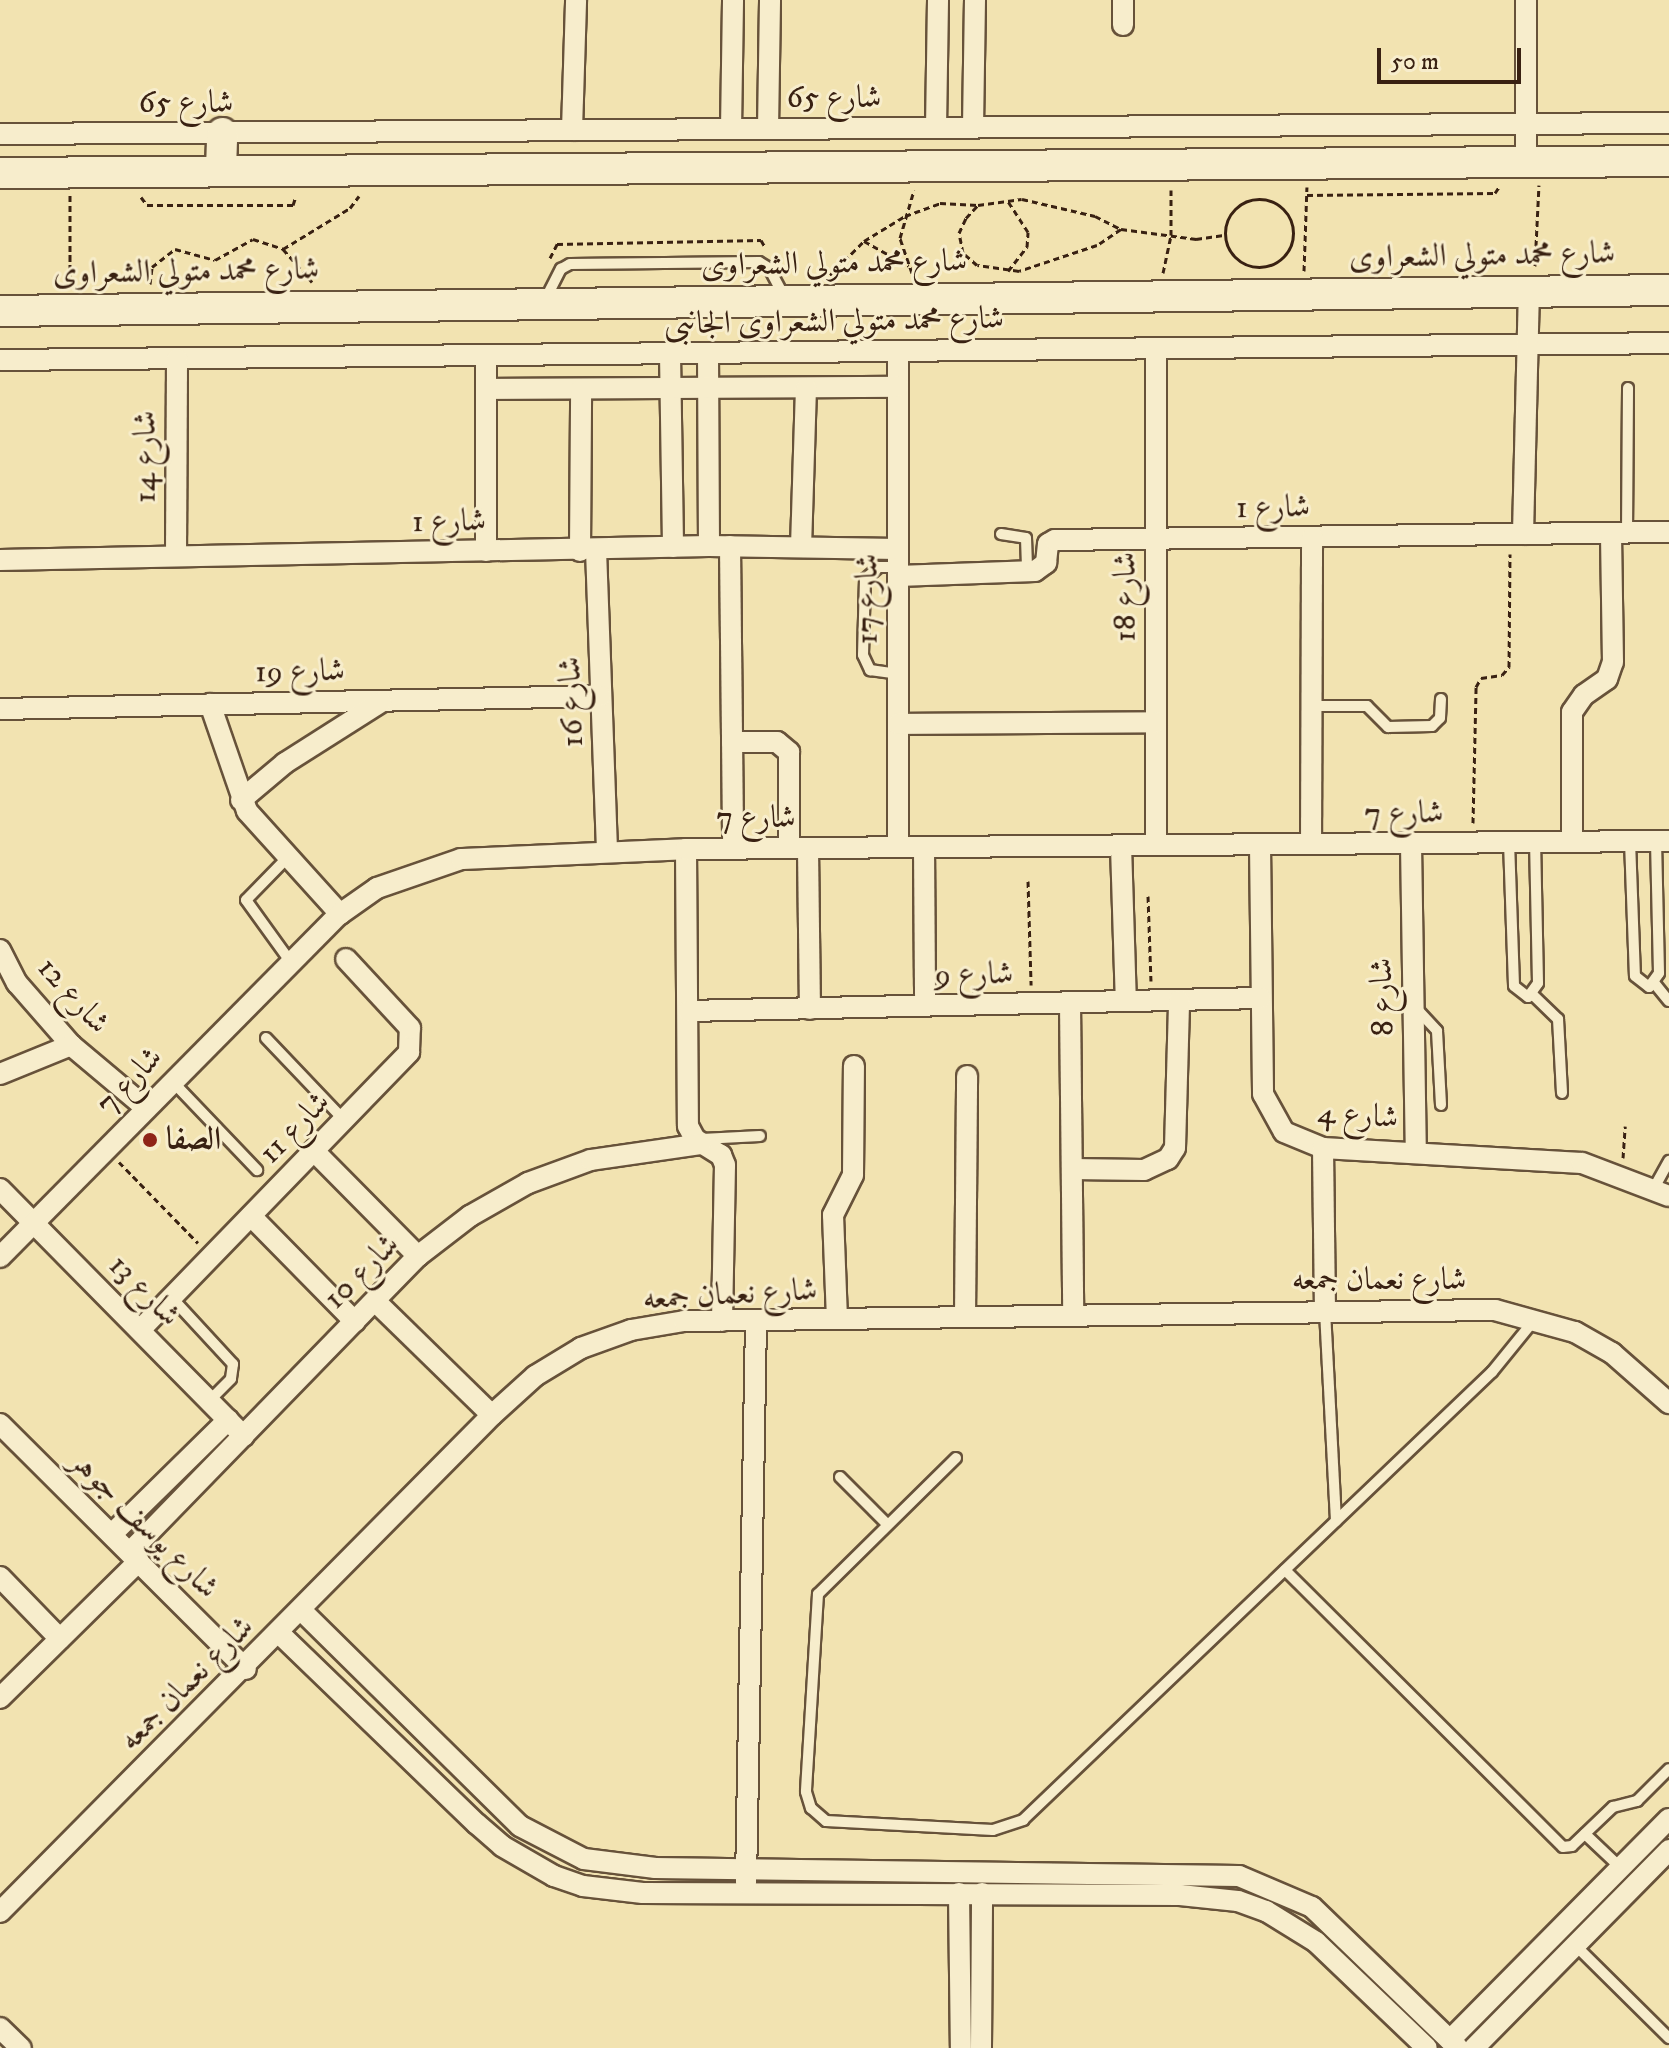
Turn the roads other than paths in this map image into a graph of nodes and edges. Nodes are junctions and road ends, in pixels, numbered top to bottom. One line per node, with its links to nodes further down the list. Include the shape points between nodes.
1 (576, 0): 15 (street)
2 (733, 0): 13 (street)
3 (770, 0): 14 (street)
4 (938, 0): 12 (street)
5 (975, 0): 11 (street)
6 (1123, 0): 8 (street)
7 (1526, 0): 10 (street)
8 (1123, 25)
9 (1669, 123): 10 (street, شارع 65)
10 (1527, 124): 11 (street, شارع 65); 19 (street)
11 (973, 127): 12 (street, شارع 65)
12 (936, 128): 14 (street, شارع 65)
13 (731, 129): 14 (street, شارع 65); 15 (street, شارع 65)
14 (768, 129)
15 (572, 130): 16 (street, شارع 65)
16 (222, 133): 17 (street, شارع 65); 20 (street)
17 (0, 134)
18 (1669, 161): 19 (street)
19 (1534, 162): 20 (street)
20 (221, 169): 21 (street)
21 (0, 173)
22 (1669, 290): 23 (street, شارع محمد متولي الشعراوى)
23 (1532, 291): 24 (street, شارع محمد متولي الشعراوى, via 544,304 65,293); 26 (street)
24 (0, 311)
25 (1669, 343): 26 (street, شارع محمد متولي الشعراوى الجانبى)
26 (1528, 344): 27 (street, شارع محمد متولي الشعراوى الجانبى); 44 (street)
27 (1156, 349): 28 (street, شارع محمد متولي الشعراوى الجانبى); 46 (street, شارع 18)
28 (898, 351): 30 (street, شارع محمد متولي الشعراوى الجانبى); 34 (street, شارع 17)
29 (670, 354): 30 (street, شارع محمد متولي الشعراوى الجانبى); 31 (street, شارع محمد متولي الشعراوى الجانبى); 35 (street)
30 (708, 355): 36 (street)
31 (486, 356): 32 (street, شارع محمد متولي الشعراوى الجانبى); 39 (street)
32 (177, 359): 33 (street, شارع محمد متولي الشعراوى الجانبى); 53 (street, شارع 14)
33 (0, 360)
34 (898, 387): 37 (street); 55 (street, شارع 17)
35 (670, 388): 36 (street); 40 (street); 49 (street)
36 (708, 388): 37 (street); 47 (street)
37 (806, 388): 50 (street)
38 (1628, 388): 42 (lane)
39 (486, 389): 40 (street); 52 (street)
40 (581, 389): 51 (street, شارع 16)
41 (1669, 532): 42 (street, شارع 1)
42 (1619, 533): 44 (street, شارع 1); 72 (street, via 1613,662 1607,679 1584,695 1572,712)
43 (1001, 534): 56 (lane, via 1026,538)
44 (1517, 534): 45 (street, شارع 1)
45 (1312, 537): 46 (street, شارع 1); 62 (street)
46 (1156, 539): 56 (street, شارع 1, via 1055,540 1048,544 1044,566); 64 (street, شارع 18)
47 (709, 546): 48 (street, شارع 1); 49 (street, شارع 1)
48 (730, 546): 50 (street, شارع 1); 66 (street)
49 (673, 547): 51 (street, شارع 1)
50 (801, 547): 55 (street, شارع 1)
51 (588, 550): 52 (street, شارع 1); 58 (street, شارع 16)
52 (486, 551): 53 (street, شارع 1)
53 (176, 555): 54 (street, شارع 1)
54 (0, 560)
55 (898, 564): 56 (street, شارع 1); 57 (street, شارع 17); 57 (lane, via 879,567 865,579 863,655 870,670)
56 (1027, 571)
57 (898, 674): 65 (street, شارع 17)
58 (601, 696): 60 (street, شارع 19); 83 (street, شارع 16)
59 (1441, 699): 62 (lane, via 1440,718 1432,726 1388,727 1367,706)
60 (383, 701): 61 (street, شارع 19); 67 (street, via 309,746)
61 (210, 704): 63 (street, شارع 19); 67 (street)
62 (1312, 706): 73 (street)
63 (0, 709)
64 (1156, 722): 65 (street); 75 (street, شارع 18)
65 (898, 724): 78 (street, شارع 17)
66 (732, 742): 80 (street, via 777,742 789,752); 82 (street)
67 (241, 800): 84 (street)
68 (1630, 841): 69 (street, شارع 7); 72 (street, شارع 7); 89 (lane, via 1635,976 1643,986)
69 (1663, 841): 89 (lane)
70 (1509, 842): 71 (street, شارع 7); 74 (street, شارع 7); 90 (lane, via 1514,986 1522,996)
71 (1535, 842): 72 (street, شارع 7); 90 (lane, via 1538,983)
72 (1572, 842)
73 (1311, 844): 74 (street, شارع 7); 76 (street, شارع 7)
74 (1411, 844): 97 (street, شارع 8)
75 (1156, 845): 76 (street, شارع 7); 77 (street, شارع 7)
76 (1260, 845): 91 (street, شارع 4)
77 (1121, 846): 79 (street, شارع 7); 92 (street)
78 (898, 847): 79 (street, شارع 7); 80 (street, شارع 7)
79 (924, 847): 96 (street)
80 (798, 848): 82 (street, شارع 7); 98 (street)
81 (686, 849): 82 (street, شارع 7); 83 (street, شارع 7); 99 (street)
82 (733, 849)
83 (607, 852): 85 (street, شارع 7, via 461,859 377,888)
84 (288, 857): 85 (street); 88 (lane, via 246,900)
85 (340, 914): 88 (street, شارع 7)
86 (0, 950): 101 (street, شارع 12, via 17,983)
87 (346, 959): 109 (street, شارع 11, via 413,1036 409,1052)
88 (290, 961): 105 (street, شارع 7)
89 (1655, 984): 94 (lane)
90 (1533, 995): 106 (lane, via 1558,1019)
91 (1261, 998): 93 (street, شارع 9); 112 (street, شارع 4, via 1263,1094 1270,1115 1302,1143)
92 (1126, 1001): 93 (street, شارع 9); 95 (street, شارع 9)
93 (1179, 1001): 116 (street, via 1175,1148 1168,1159 1144,1170)
94 (1669, 1001)
95 (1070, 1003): 96 (street, شارع 9); 116 (street)
96 (925, 1006): 98 (street, شارع 9)
97 (1414, 1006): 107 (lane, via 1437,1031); 113 (street, شارع 8)
98 (810, 1009): 99 (street, شارع 9)
99 (688, 1011): 111 (street, via 688,1126)
100 (266, 1038): 109 (lane)
101 (71, 1045): 103 (street); 108 (street, شارع 12)
102 (854, 1066): 130 (street, via 853,1175 833,1215)
103 (0, 1074)
104 (967, 1076): 128 (street)
105 (172, 1081): 108 (street, شارع 7); 117 (lane)
106 (1562, 1093)
107 (1441, 1105)
108 (146, 1108): 121 (street, شارع 7)
109 (344, 1120): 114 (street, شارع 11)
110 (760, 1136): 111 (lane)
111 (698, 1142): 122 (street, شارع 10, via 559,1170 489,1204); 132 (street, via 717,1151 725,1165)
112 (1323, 1148): 113 (street, شارع 4); 126 (street)
113 (1416, 1150): 119 (street, شارع 4, via 1545,1157 1622,1174)
114 (314, 1151): 120 (street, شارع 11); 122 (street)
115 (1669, 1161): 119 (lane)
116 (1072, 1169): 127 (street)
117 (257, 1170)
118 (0, 1189): 121 (street, شارع 13)
119 (1662, 1192)
120 (251, 1216): 124 (street, شارع 11); 133 (street)
121 (33, 1223): 123 (street, شارع 7); 134 (street, شارع 13)
122 (418, 1256): 125 (street, شارع 10)
123 (0, 1257)
124 (172, 1298): 134 (street, شارع 11); 135 (lane, via 233,1364 231,1379)
125 (375, 1301): 133 (street, شارع 10); 137 (street)
126 (1325, 1310): 127 (street, شارع نعمان جمعه); 129 (street, شارع نعمان جمعه, via 1495,1310); 143 (lane)
127 (1073, 1315): 128 (street, شارع نعمان جمعه)
128 (965, 1317): 130 (street, شارع نعمان جمعه)
129 (1536, 1317): 136 (street, شارع نعمان جمعه, via 1612,1353); 143 (lane, via 1492,1372)
130 (837, 1319): 131 (street, شارع نعمان جمعه)
131 (756, 1320): 132 (street, شارع نعمان جمعه); 159 (street)
132 (722, 1321): 137 (street, شارع نعمان جمعه, via 631,1330 581,1348 535,1376)
133 (355, 1322): 140 (street, شارع 10)
134 (140, 1330): 135 (street, شارع 13)
135 (209, 1401): 138 (street, شارع 13)
136 (1669, 1403)
137 (492, 1415): 149 (street, شارع نعمان جمعه)
138 (228, 1420): 140 (street, شارع 13); 145 (street)
139 (0, 1424): 145 (street, شارع يوسف جوهر)
140 (244, 1436): 146 (street, شارع 10)
141 (956, 1458): 144 (lane)
142 (840, 1477): 144 (lane)
143 (1336, 1521): 147 (lane)
144 (887, 1524): 147 (lane, via 830,1580 814,1610 806,1800 826,1821 840,1825 993,1830 1023,1820)
145 (112, 1534): 146 (street, شارع يوسف جوهر)
146 (135, 1557): 151 (street, شارع 10); 152 (street, شارع يوسف جوهر)
147 (1285, 1570): 156 (lane, via 1563,1847)
148 (1, 1581): 151 (street)
149 (302, 1611): 150 (street, شارع نعمان جمعه); 159 (street, via 493,1802 551,1845 619,1867)
150 (280, 1634): 152 (street, شارع نعمان جمعه); 161 (street, via 477,1824 527,1863 583,1886 613,1891)
151 (60, 1639): 153 (street, شارع 10)
152 (246, 1669): 165 (street, شارع نعمان جمعه)
153 (0, 1698)
154 (1669, 1769): 156 (lane, via 1637,1801 1613,1807)
155 (1669, 1819): 158 (street)
156 (1585, 1834): 158 (lane)
157 (1669, 1850): 166 (street)
158 (1621, 1868): 166 (street)
159 (746, 1869): 160 (street); 161 (street)
160 (1007, 1871): 164 (street); 169 (street, via 1213,1872 1265,1884 1312,1907)
161 (746, 1891): 162 (street)
162 (959, 1893): 163 (street); 171 (street)
163 (982, 1893): 164 (street); 172 (street)
164 (1007, 1893): 173 (street, via 1209,1896 1266,1911 1335,1958)
165 (3, 1902)
166 (1567, 1937): 168 (lane); 169 (street); 174 (street)
167 (0, 2028): 170 (street)
168 (1669, 2038)
169 (1454, 2044)
170 (21, 2048)
171 (961, 2048)
172 (981, 2048)
173 (1427, 2048)
174 (1474, 2048)

